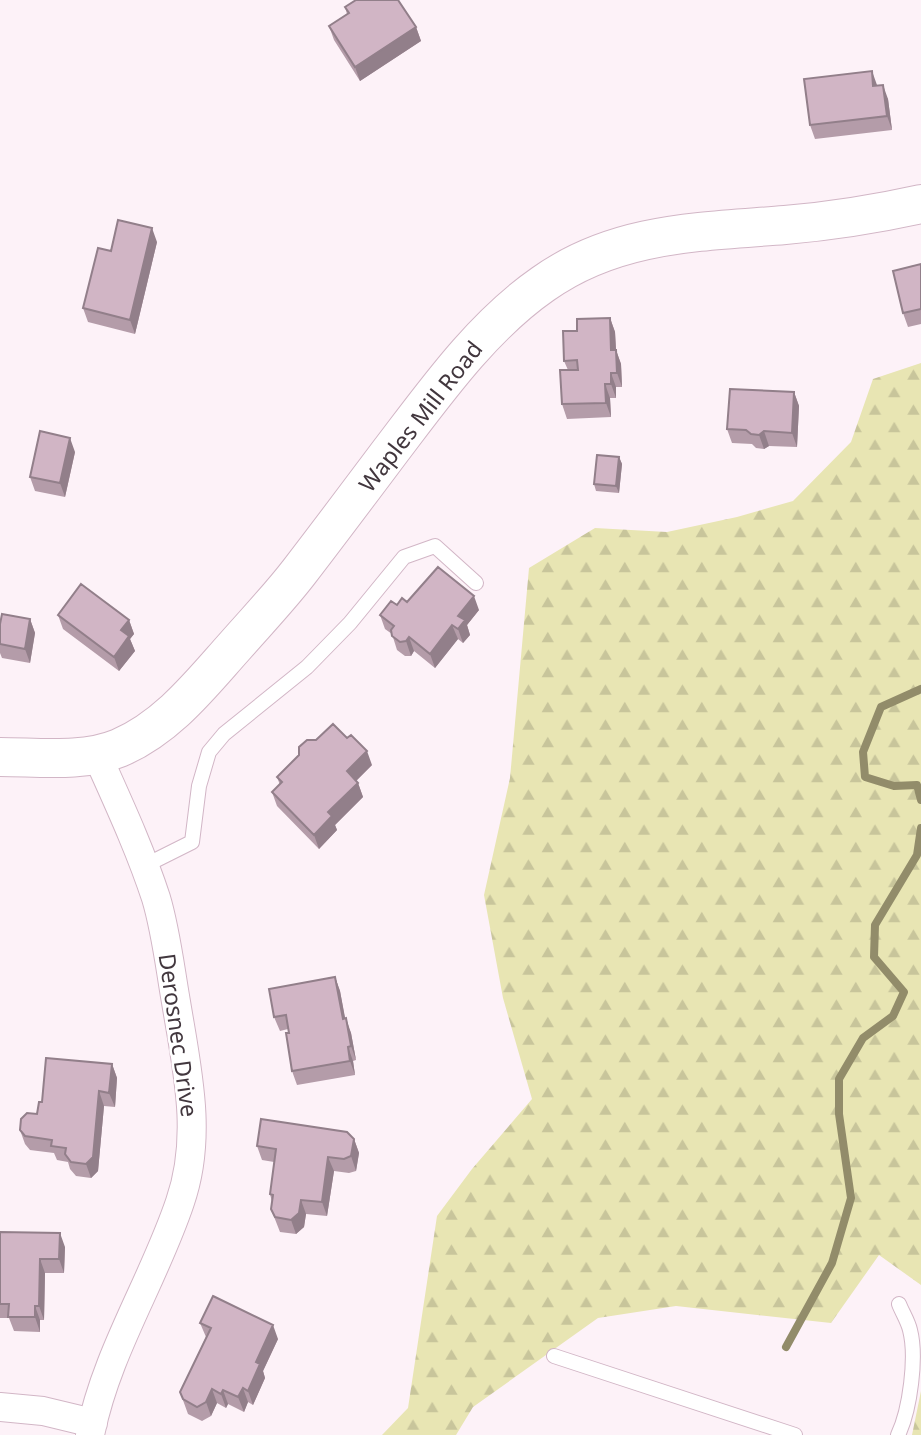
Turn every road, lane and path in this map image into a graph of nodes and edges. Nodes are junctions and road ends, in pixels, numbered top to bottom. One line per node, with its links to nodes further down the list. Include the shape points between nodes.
1 (921, 204): 3 (main road, Waples Mill Road, via 859,217 672,234 603,252 542,284 482,337 297,575 191,695 143,735)
2 (476, 583): 5 (lane, via 435,546 404,556 307,667 224,734 209,752 191,842)
3 (97, 755): 4 (main road, Waples Mill Road); 5 (street, Derosnec Drive)
4 (0, 757)
5 (144, 866): 9 (street, Derosnec Drive, via 167,945 193,1135 180,1203 128,1325)
6 (899, 1304): 11 (lane, via 910,1331 913,1374)
7 (554, 1356): 10 (lane)
8 (0, 1407): 9 (street, via 43,1411)
9 (91, 1429)
10 (796, 1435)
11 (898, 1435)

